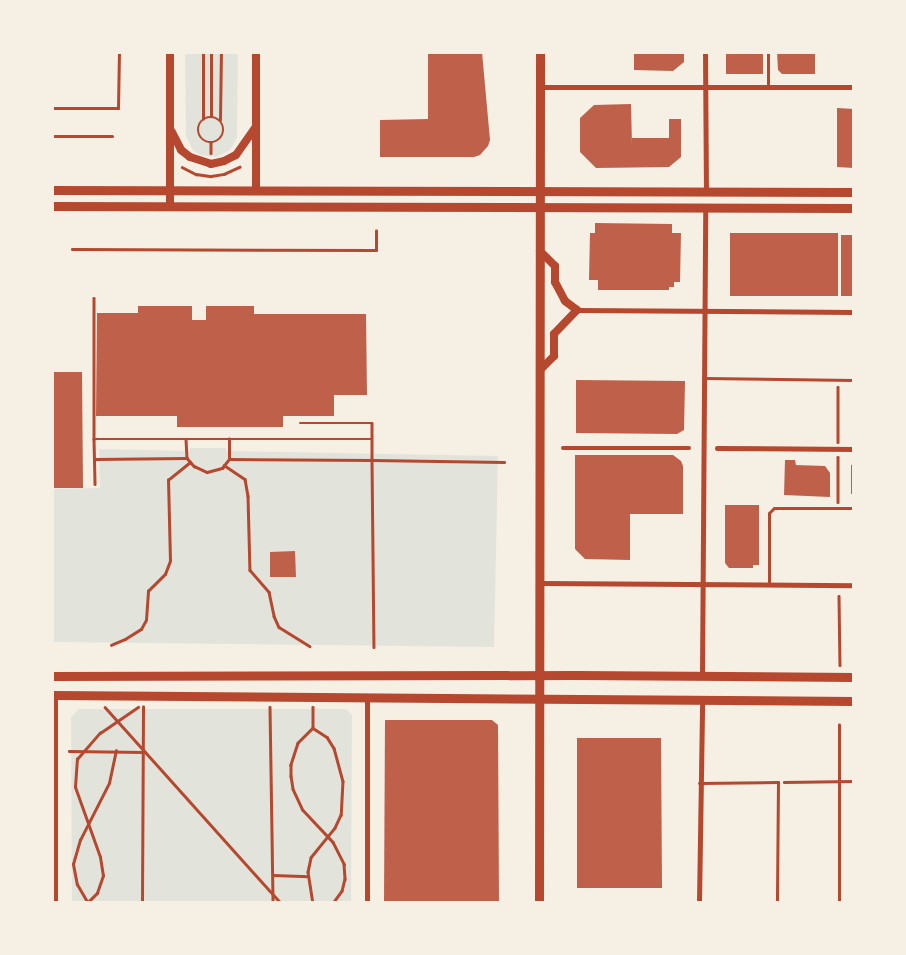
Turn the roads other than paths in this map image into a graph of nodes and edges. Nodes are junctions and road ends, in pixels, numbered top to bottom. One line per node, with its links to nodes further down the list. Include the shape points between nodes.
1 (119, 52): 11 (lane, via 118,108)
2 (170, 52): 13 (street)
3 (256, 52): 12 (street)
4 (540, 52): 7 (main road)
5 (705, 52): 8 (street)
6 (768, 52): 9 (lane)
7 (540, 87): 8 (street); 20 (main road)
8 (705, 87): 9 (street); 19 (street)
9 (768, 87): 10 (street)
10 (854, 87)
11 (52, 108)
12 (256, 126): 13 (street, via 236,155 211,164 190,157 181,150); 18 (street)
13 (170, 128): 17 (street)
14 (52, 136): 15 (lane)
15 (112, 136)
16 (52, 190): 17 (main road)
17 (170, 190): 18 (main road); 22 (street)
18 (256, 191): 20 (main road)
19 (706, 191): 20 (main road); 21 (main road)
20 (540, 192): 24 (main road)
21 (854, 192)
22 (170, 205): 23 (main road); 24 (main road)
23 (52, 206)
24 (540, 206): 25 (main road); 27 (main road)
25 (705, 207): 26 (main road); 29 (street)
26 (854, 208)
27 (540, 251): 28 (street, via 555,266 555,282 566,301); 31 (main road)
28 (577, 310): 29 (street); 31 (street, via 554,334 554,356)
29 (705, 311): 30 (street); 32 (street)
30 (854, 312)
31 (541, 370): 39 (main road)
32 (705, 378): 33 (lane); 40 (street)
33 (854, 380)
34 (563, 448): 35 (street)
35 (688, 448)
36 (717, 448): 37 (street)
37 (854, 449)
38 (854, 508): 41 (lane, via 774,508 769,513)
39 (541, 583): 40 (street); 43 (main road)
40 (703, 584): 41 (street); 45 (street)
41 (769, 584): 42 (street)
42 (854, 585)
43 (540, 675): 44 (main road); 45 (main road); 49 (main road)
44 (52, 676)
45 (702, 676): 46 (main road)
46 (854, 677)
47 (54, 695): 48 (main road); 53 (street)
48 (367, 697): 49 (main road); 54 (street)
49 (540, 698): 50 (main road); 55 (main road)
50 (702, 700): 51 (main road); 52 (street)
51 (854, 701)
52 (700, 783): 56 (street); 57 (lane, via 778,782)
53 (55, 902)
54 (367, 902)
55 (539, 902)
56 (699, 902)
57 (777, 902)

